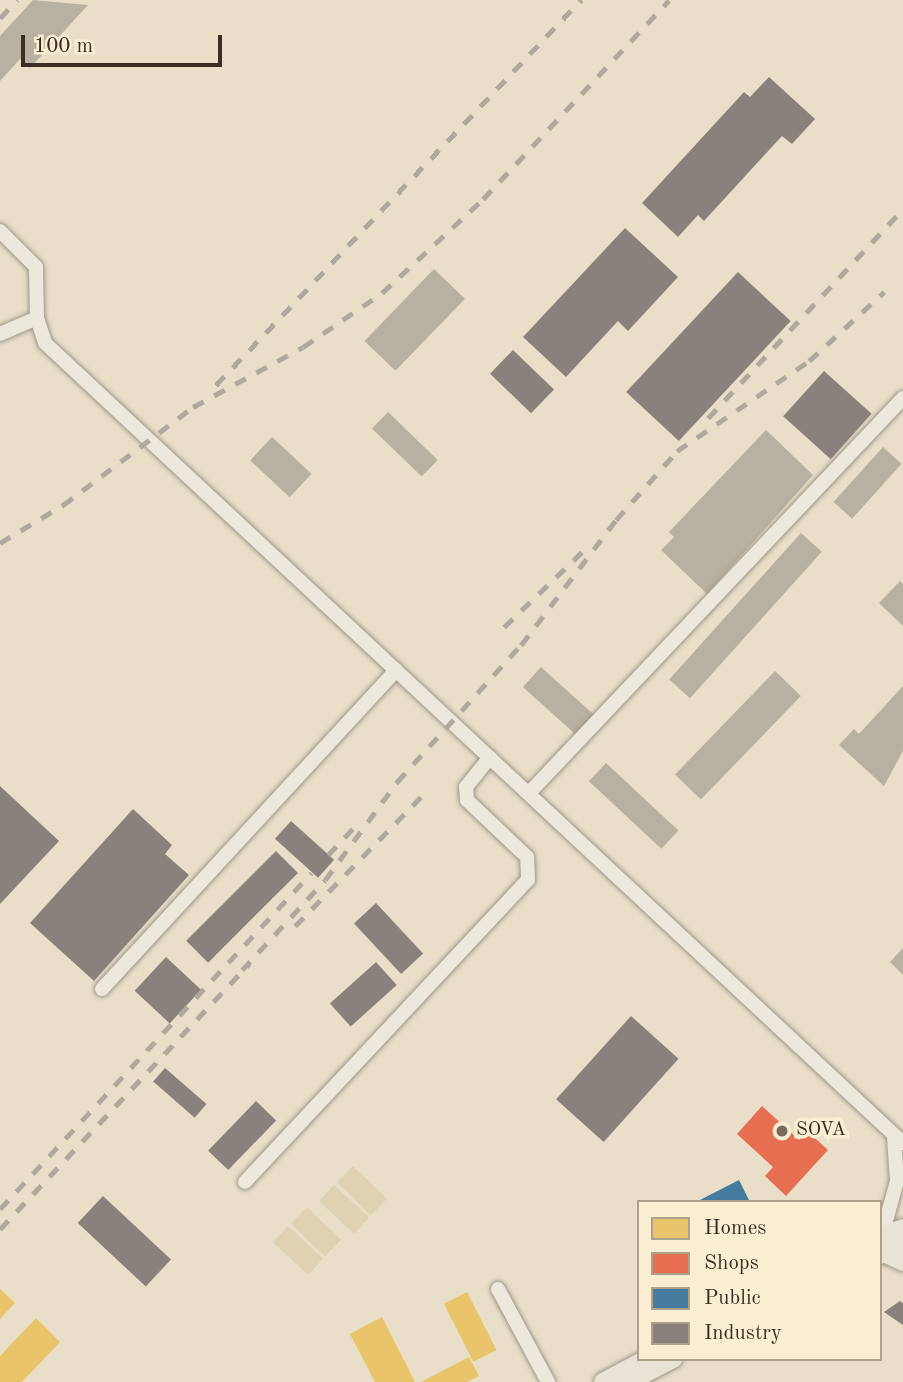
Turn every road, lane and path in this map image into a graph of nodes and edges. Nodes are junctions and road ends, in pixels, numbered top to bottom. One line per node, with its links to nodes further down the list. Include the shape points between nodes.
1 (0, 231): 2 (street, via 36,267)
2 (37, 317): 3 (street); 5 (street, via 45,343)
3 (0, 334)
4 (903, 398): 7 (street)
5 (396, 670): 6 (street); 8 (street)
6 (490, 757): 7 (street); 10 (street, via 466,787 467,800 527,857 528,880)
7 (529, 793): 9 (street)
8 (102, 989)
9 (900, 1140): 13 (street, via 897,1181)
10 (245, 1182)
11 (903, 1228): 13 (main road)
12 (903, 1244): 13 (main road)
13 (882, 1245): 14 (main road)
14 (903, 1262)
15 (498, 1289): 18 (street)
16 (642, 1361): 19 (main road)
17 (669, 1361): 20 (main road)
18 (548, 1382)
19 (604, 1382)
20 (629, 1382)

